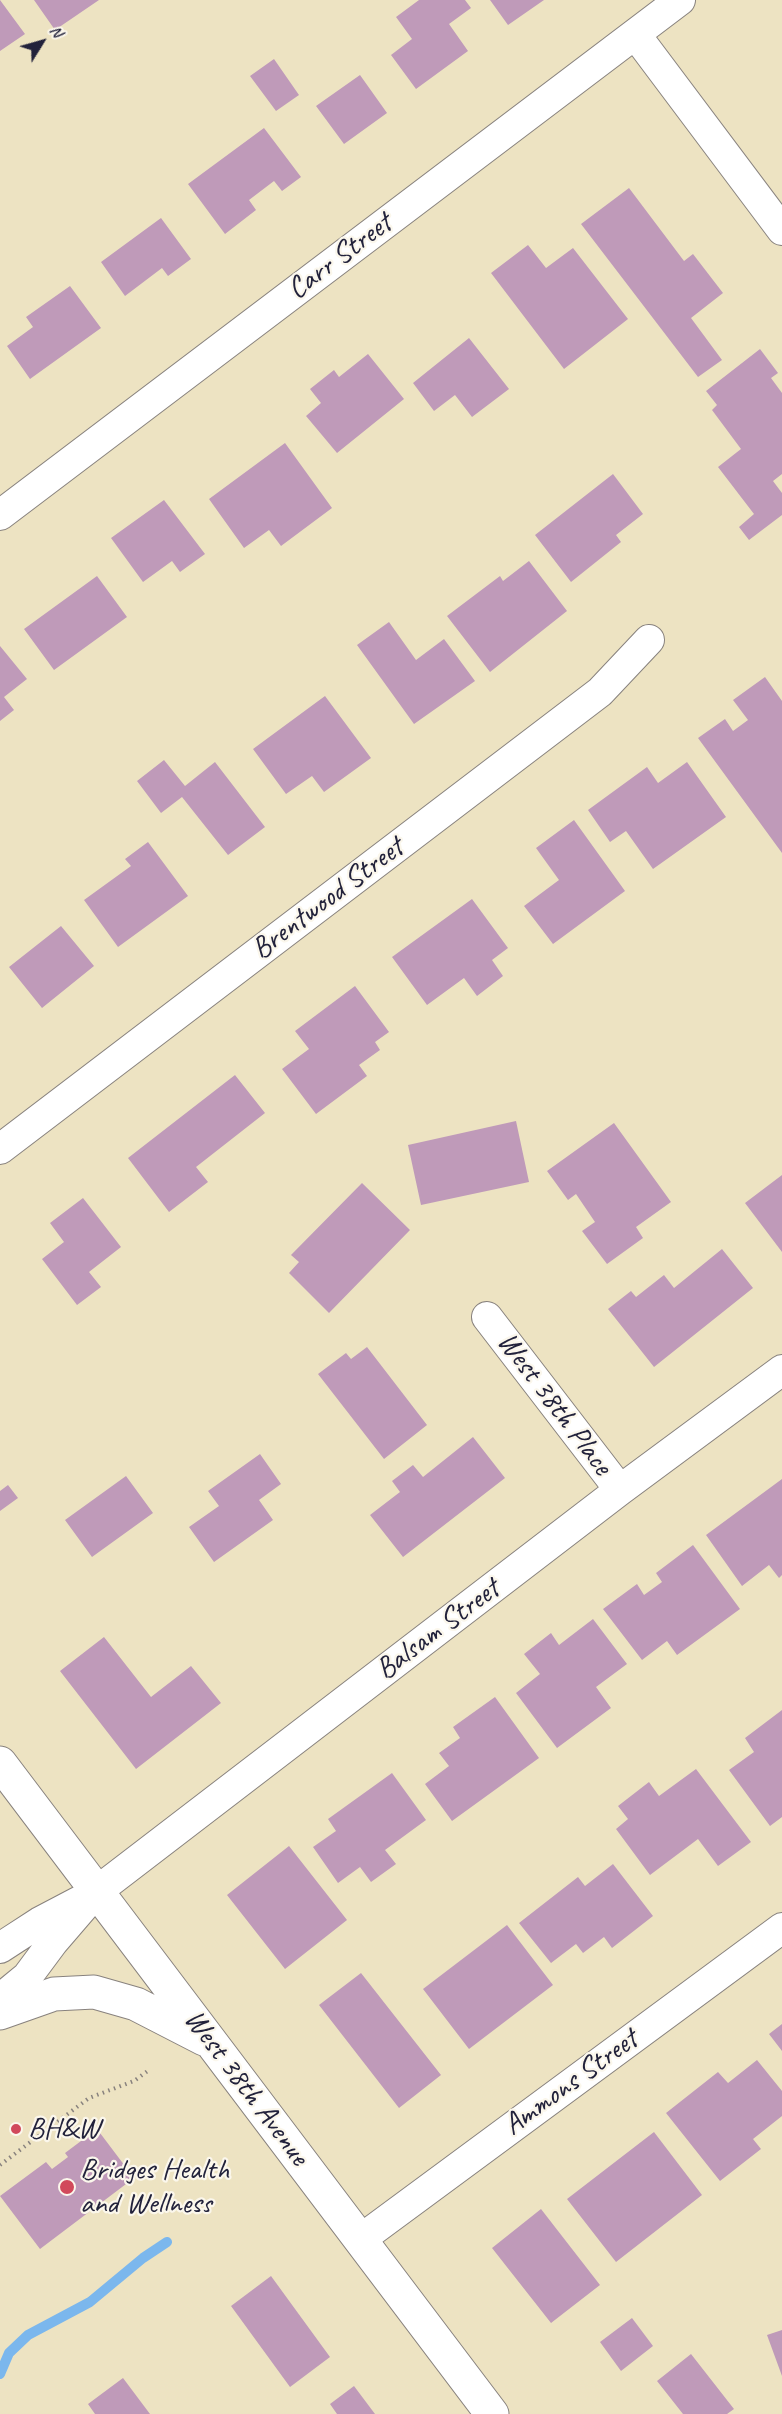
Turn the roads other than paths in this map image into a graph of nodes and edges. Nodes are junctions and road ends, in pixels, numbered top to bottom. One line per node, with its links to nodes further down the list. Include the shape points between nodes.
1 (681, 0): 2 (street, Carr Street)
2 (635, 34): 3 (street); 4 (street, Carr Street)
3 (782, 230)
4 (0, 515)
5 (649, 640): 6 (street, Brentwood Street, via 600,692)
6 (0, 1149)
7 (487, 1317): 9 (street, West 38th Place)
8 (782, 1370): 9 (street, Balsam Street)
9 (620, 1490): 11 (street, Balsam Street)
10 (0, 1763): 11 (main road, West 38th Avenue)
11 (96, 1892): 13 (street); 14 (street, via 27,1977); 16 (main road, West 38th Avenue)
12 (782, 1928): 17 (street, Ammons Street)
13 (0, 1948)
14 (0, 1999)
15 (0, 2013): 16 (main road, via 54,1994 94,1992 136,2004)
16 (212, 2043): 17 (main road, West 38th Avenue)
17 (361, 2239): 18 (main road, West 38th Avenue)
18 (492, 2414)

